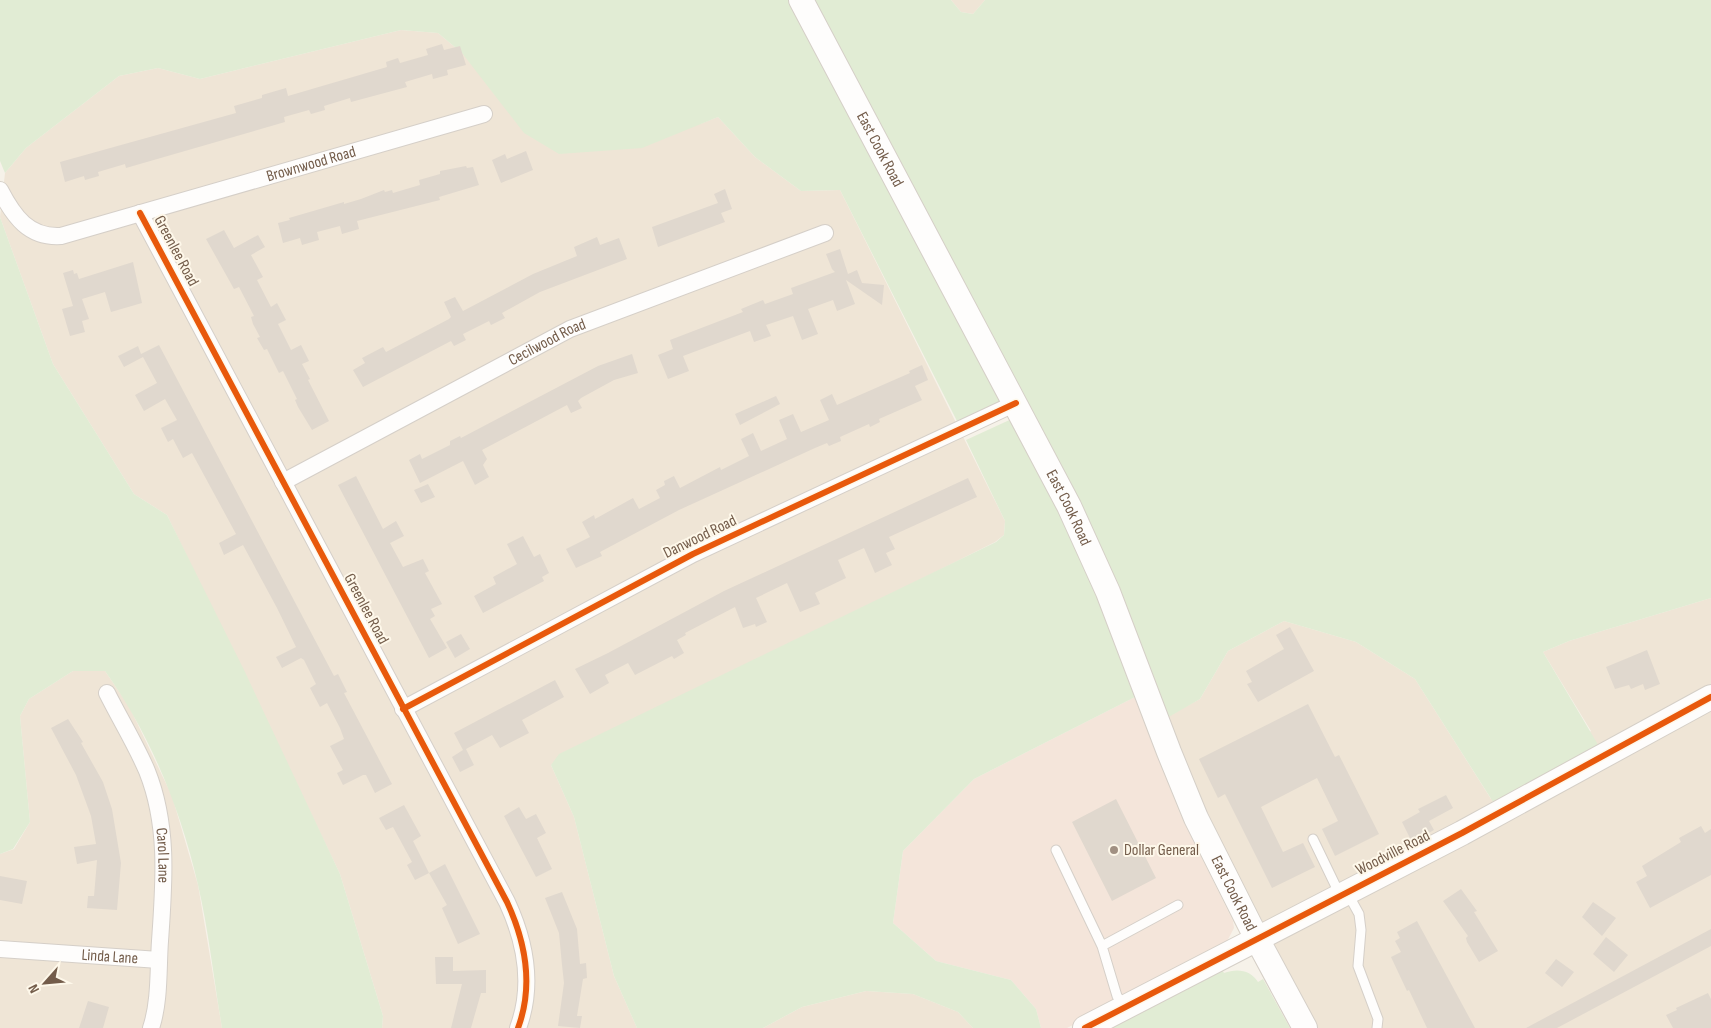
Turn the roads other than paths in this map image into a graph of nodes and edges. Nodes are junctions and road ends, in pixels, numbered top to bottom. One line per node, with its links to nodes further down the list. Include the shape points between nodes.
1 (802, 0): 6 (main road, East Cook Road)
2 (484, 114): 4 (street, Brownwood Road)
3 (0, 190): 4 (street, Greenlee Road, via 26,226 46,237 61,236)
4 (140, 213): 7 (street, Greenlee Road)
5 (825, 233): 7 (street, Cecilwood Road, via 570,330)
6 (1016, 403): 10 (street, Danwood Road, via 693,554); 15 (main road, East Cook Road, via 1089,548 1185,792)
7 (283, 482): 10 (street, Greenlee Road)
8 (106, 694): 18 (street, Carol Lane, via 146,771 160,820 164,858)
9 (1711, 697): 13 (main road, Woodville Road, via 1462,833)
10 (403, 709): 21 (street, Greenlee Road, via 520,929 527,977 526,1003)
11 (1313, 839): 13 (lane)
12 (1056, 850): 16 (lane)
13 (1343, 893): 15 (main road, Woodville Road); 24 (lane, via 1359,914 1358,966 1378,1019)
14 (1178, 905): 16 (lane)
15 (1257, 939): 19 (main road, Woodville Road); 23 (main road, East Cook Road)
16 (1102, 946): 19 (lane, via 1117,996)
17 (0, 949): 18 (street, Linda Lane)
18 (159, 960): 20 (street, Carol Lane)
19 (1125, 1007): 22 (main road, Woodville Road)
20 (151, 1028)
21 (518, 1028)
22 (1085, 1028)
23 (1305, 1028)
24 (1378, 1028)

